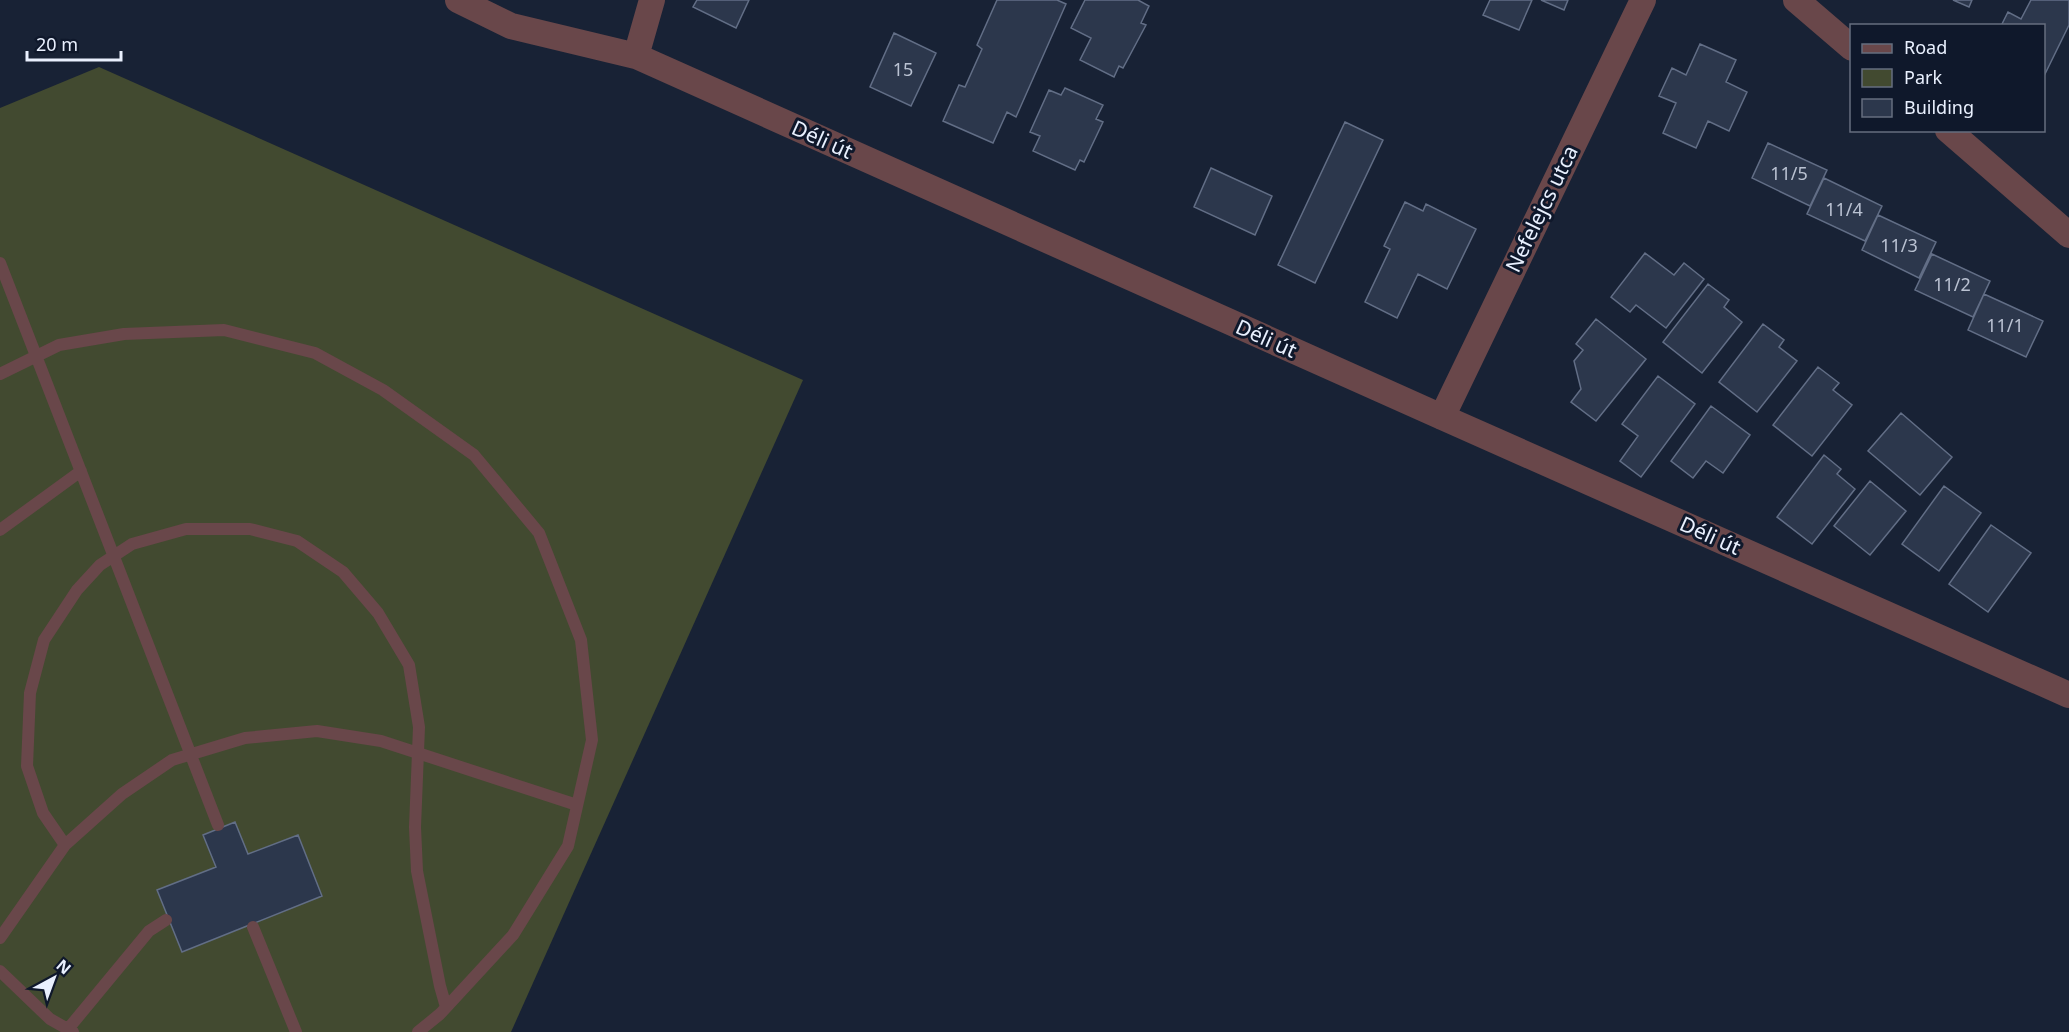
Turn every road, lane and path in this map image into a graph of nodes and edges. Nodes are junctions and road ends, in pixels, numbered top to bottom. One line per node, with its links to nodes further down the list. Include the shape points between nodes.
1 (458, 0): 6 (street, Déli út, via 511,26)
2 (652, 0): 6 (street)
3 (1643, 0): 12 (street, Nefelejcs utca)
4 (1796, 0): 5 (street)
5 (1850, 47)
6 (636, 56): 12 (street, Déli út)
7 (1950, 132): 8 (street)
8 (2069, 235)
9 (0, 262): 10 (lane)
10 (36, 357): 11 (lane); 13 (lane); 19 (lane, via 59,345 123,334 224,330 315,353 383,390 474,455 539,533 581,640 592,740)
11 (0, 374)
12 (1442, 417): 16 (street, Déli út)
13 (81, 471): 14 (lane); 15 (lane)
14 (0, 530)
15 (113, 556): 17 (lane, via 132,544 186,529 250,529 297,542 343,572 378,613 409,665 419,727); 18 (lane); 21 (lane, via 77,590 44,640 30,693 27,766 43,813)
16 (2069, 695)
17 (418, 753): 18 (lane, via 381,741 317,731 245,738); 19 (lane); 26 (lane, via 417,871)
18 (191, 754): 20 (lane); 21 (lane, via 172,760 122,794)
19 (577, 805): 26 (lane, via 568,846 513,935)
20 (218, 825)
21 (65, 846): 24 (lane)
22 (166, 920): 27 (lane, via 149,931)
23 (253, 927): 28 (lane)
24 (0, 938)
25 (0, 971): 27 (lane, via 50,1019)
26 (446, 1007): 29 (lane)
27 (70, 1031)
28 (296, 1032)
29 (418, 1032)

